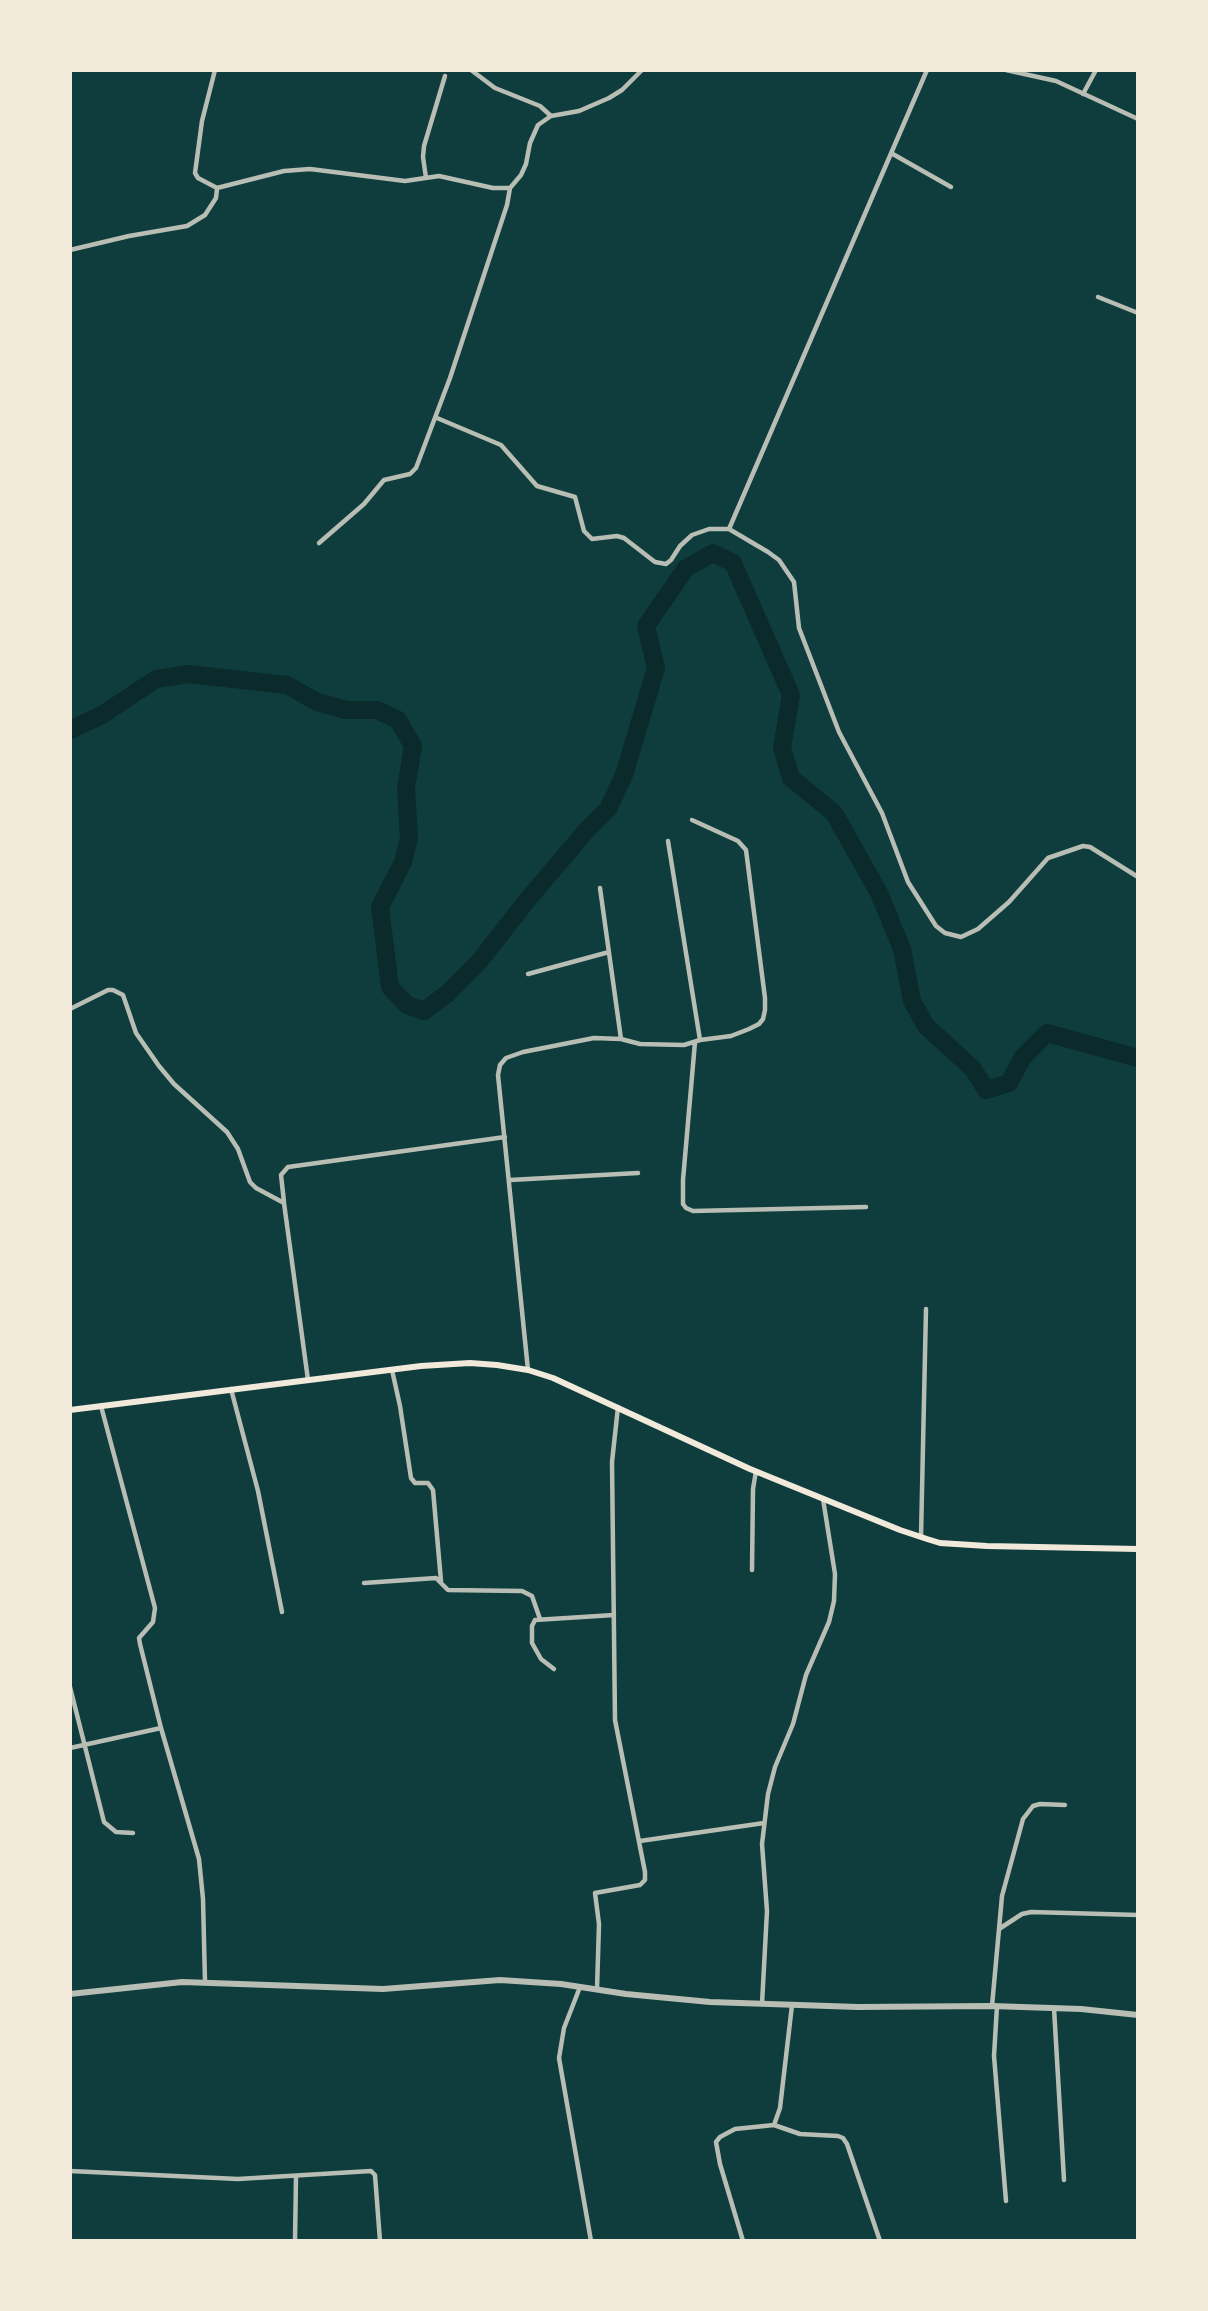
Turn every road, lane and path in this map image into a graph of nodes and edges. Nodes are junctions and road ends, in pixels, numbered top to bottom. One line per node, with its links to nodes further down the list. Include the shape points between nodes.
1 (215, 70): 14 (street, via 195,173)
2 (471, 70): 9 (street, via 495,88 540,106)
3 (642, 70): 9 (street, via 609,98 579,111)
4 (927, 70): 11 (street)
5 (1006, 70): 8 (street, via 1056,81)
6 (1096, 70): 8 (street)
7 (445, 76): 12 (street, via 424,146)
8 (1083, 94): 10 (street)
9 (551, 116): 15 (street, via 538,125 526,164)
10 (1138, 119)
11 (891, 153): 13 (street); 20 (street)
12 (426, 178): 14 (street, via 405,181 310,169); 15 (street, via 439,176)
13 (951, 187)
14 (217, 188): 16 (street, via 205,215 187,226)
15 (510, 188): 19 (street)
16 (70, 250)
17 (1098, 297): 18 (street)
18 (1138, 313)
19 (437, 418): 20 (street, via 501,445 537,486 575,497 584,531 592,539 624,538 655,562 666,564 692,535); 21 (street, via 413,472 384,480)
20 (729, 529): 24 (street, via 779,560 794,582 799,628 834,721 882,813 908,882 936,926 961,937 978,929 1052,855 1087,846)
21 (319, 543)
22 (692, 820): 30 (street, via 738,841 746,850 765,1010 759,1024 749,1029)
23 (668, 841): 30 (street)
24 (1138, 877)
25 (600, 888): 26 (street)
26 (609, 952): 27 (street); 29 (street)
27 (528, 974)
28 (70, 1009): 34 (street, via 108,990 123,995 136,1033 159,1066 227,1132 250,1182)
29 (621, 1040): 30 (street, via 684,1045); 31 (street, via 572,1041 506,1058 498,1074)
30 (698, 1041): 35 (street, via 683,1180 685,1208)
31 (505, 1137): 33 (street); 34 (street, via 288,1167 281,1175)
32 (638, 1173): 33 (street)
33 (510, 1180): 38 (street)
34 (284, 1203): 39 (street)
35 (866, 1207)
36 (926, 1309): 46 (street)
37 (392, 1369): 38 (main road, via 470,1363); 39 (main road); 49 (street, via 411,1478 415,1483 428,1483 433,1490)
38 (528, 1370): 42 (main road)
39 (308, 1380): 40 (main road)
40 (231, 1390): 41 (main road); 51 (street, via 258,1491)
41 (101, 1406): 43 (main road); 56 (street, via 155,1608 153,1622 139,1638)
42 (618, 1407): 44 (main road); 52 (street, via 612,1461)
43 (70, 1410)
44 (756, 1471): 45 (main road); 48 (street)
45 (823, 1499): 46 (main road); 60 (street, via 835,1574 833,1608 775,1767)
46 (921, 1538): 47 (main road, via 978,1546)
47 (1138, 1549)
48 (752, 1570)
49 (441, 1581): 50 (street); 53 (street, via 448,1590 528,1592)
50 (364, 1583)
51 (282, 1612)
52 (614, 1615): 53 (street); 62 (street, via 615,1720)
53 (540, 1619): 54 (street, via 532,1626 532,1643)
54 (554, 1670)
55 (70, 1687): 57 (street)
56 (161, 1728): 57 (street); 65 (street, via 201,1868)
57 (85, 1745): 58 (street); 61 (street, via 104,1822 116,1832)
58 (70, 1748)
59 (1065, 1805): 64 (street, via 1040,1804 1028,1811 1006,1879)
60 (764, 1823): 62 (street); 69 (street, via 767,1911)
61 (133, 1833)
62 (640, 1841): 67 (street, via 643,1883 595,1893)
63 (1138, 1915): 64 (street, via 1031,1912)
64 (999, 1929): 71 (street)
65 (205, 1982): 66 (street, via 383,1989 500,1979); 68 (street)
66 (580, 1987): 67 (street); 81 (street, via 564,2028 559,2058)
67 (597, 1990): 69 (street)
68 (70, 1994)
69 (762, 2004): 70 (street)
70 (792, 2005): 71 (street); 74 (street)
71 (994, 2006): 72 (street); 78 (street, via 993,2056)
72 (1054, 2008): 73 (street); 77 (street)
73 (1138, 2015)
74 (774, 2125): 82 (street, via 734,2129 716,2142); 83 (street, via 800,2134 843,2138)
75 (70, 2171): 76 (street, via 205,2178)
76 (296, 2176): 79 (street); 80 (street, via 371,2171)
77 (1064, 2180)
78 (1006, 2201)
79 (295, 2241)
80 (380, 2241)
81 (591, 2241)
82 (743, 2241)
83 (880, 2241)

